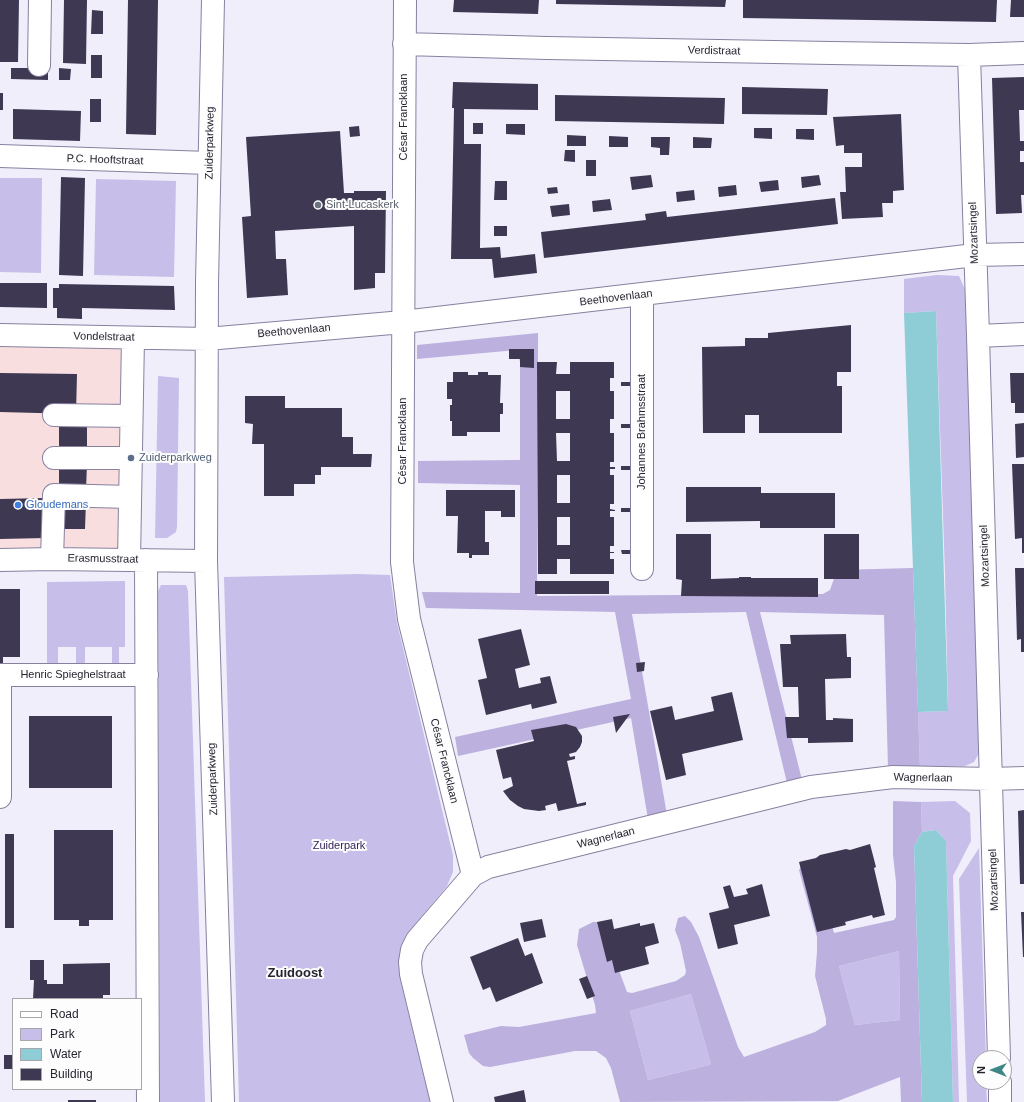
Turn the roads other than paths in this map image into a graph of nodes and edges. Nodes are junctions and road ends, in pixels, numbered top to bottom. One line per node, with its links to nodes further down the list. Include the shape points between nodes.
1 (40, 0): 7 (street)
2 (213, 0): 9 (street, Zuiderparkweg)
3 (405, 0): 4 (street, César Francklaan)
4 (404, 44): 6 (street, Verdistraat); 13 (street, César Francklaan)
5 (1024, 53): 6 (street, Verdistraat)
6 (969, 55): 11 (street, Mozartsingel)
7 (39, 65)
8 (0, 156): 9 (street, P.C. Hooftstraat)
9 (210, 163): 18 (street, Zuiderparkweg)
10 (1024, 254): 11 (street, Beethovenlaan)
11 (975, 256): 12 (street, Beethovenlaan); 16 (street, Mozartsingel)
12 (642, 295): 13 (street, Beethovenlaan); 28 (street, Johannes Brahmsstraat)
13 (403, 322): 18 (street, Beethovenlaan); 34 (street, César Francklaan, via 402,562 409,619)
14 (1024, 334): 16 (street)
15 (0, 335): 17 (street, Vondelstraat)
16 (978, 336): 32 (street, Mozartsingel)
17 (133, 338): 18 (street, Vondelstraat); 20 (street)
18 (207, 339): 27 (street, Zuiderparkweg)
19 (54, 415): 20 (street)
20 (131, 416): 22 (street)
21 (54, 458): 22 (street)
22 (131, 458): 23 (street)
23 (130, 497): 24 (street, via 54,495); 26 (street)
24 (52, 559): 25 (street, Erasmusstraat); 26 (street, Erasmusstraat)
25 (0, 560)
26 (138, 560): 27 (street, Erasmusstraat); 30 (street)
27 (206, 561): 38 (street, Zuiderparkweg)
28 (642, 569)
29 (0, 675): 30 (street, Henric Spieghelstraat); 33 (street)
30 (147, 675): 37 (street)
31 (1024, 778): 32 (street, Wagnerlaan)
32 (991, 779): 34 (street, Wagnerlaan, via 893,777 811,787 488,867); 35 (street, Mozartsingel)
33 (0, 797)
34 (472, 875): 39 (street, Wagnerlaan, via 417,940 410,962)
35 (999, 1050)
36 (1000, 1090): 40 (street)
37 (148, 1102)
38 (223, 1102)
39 (442, 1102)
40 (1000, 1102)

